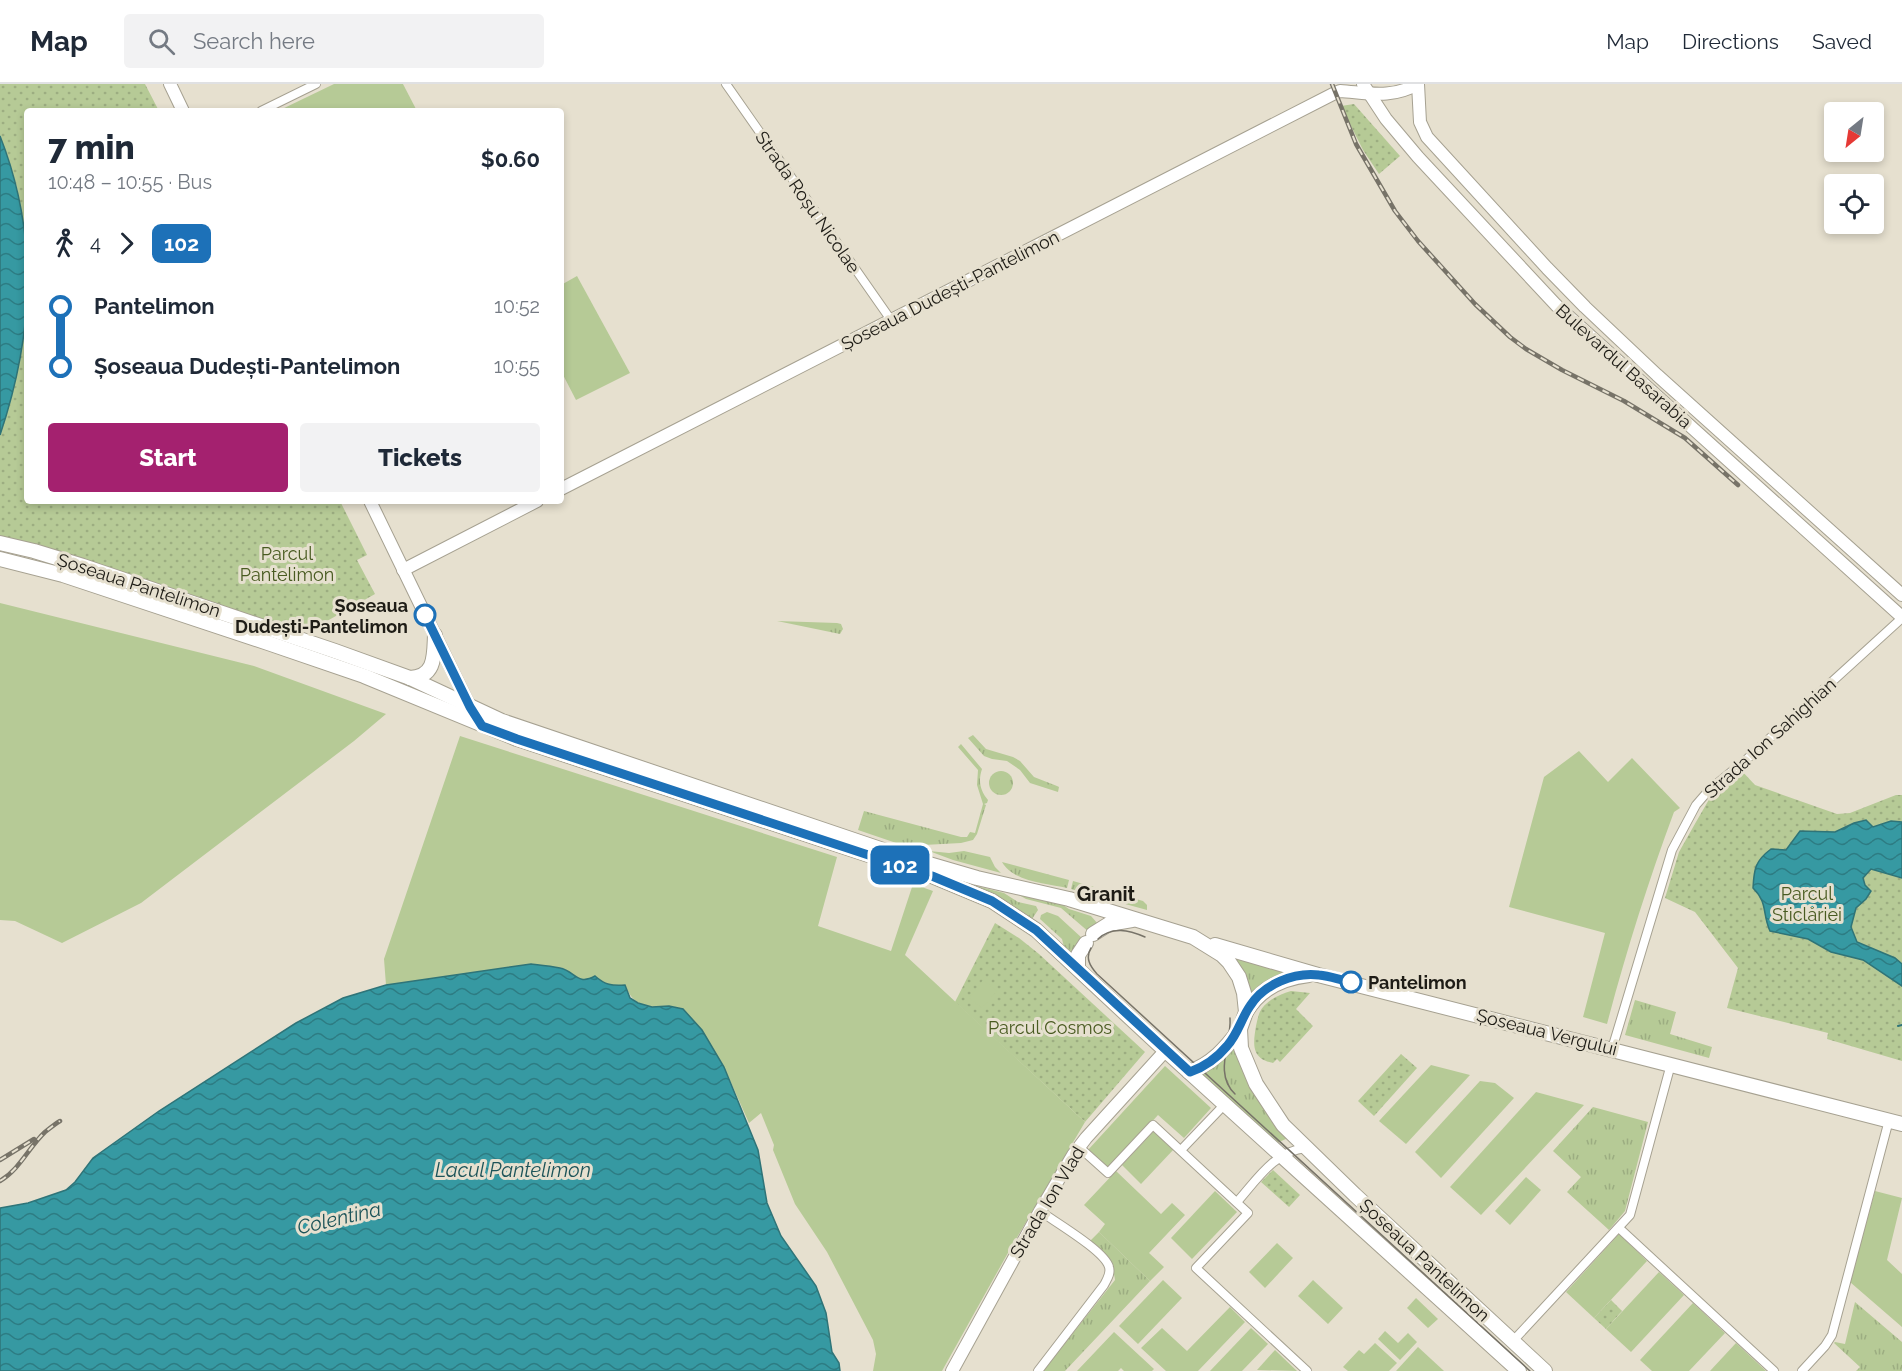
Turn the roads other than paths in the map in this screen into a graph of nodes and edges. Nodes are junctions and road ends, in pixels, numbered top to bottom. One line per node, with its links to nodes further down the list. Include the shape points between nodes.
1 (170, 84): 7 (main road)
2 (316, 84): 8 (street)
3 (726, 84): 9 (street, Strada Roșu Nicolae)
4 (1418, 84): 6 (main road, Șoseaua Dudești-Pantelimon, via 1395,94); 16 (main road, Bulevardul Basarabia, via 1418,113 1427,137 1547,268 1657,375)
5 (1341, 87): 6 (main road, Șoseaua Dudești-Pantelimon); 9 (main road, Șoseaua Dudești-Pantelimon)
6 (1365, 88): 17 (main road, Bulevardul Basarabia, via 1425,165 1556,305)
7 (182, 108)
8 (267, 108)
9 (891, 320): 10 (main road, Șoseaua Dudești-Pantelimon)
10 (564, 487)
11 (371, 504): 15 (main road)
12 (531, 504): 15 (main road)
13 (0, 543): 19 (main road, Șoseaua Pantelimon, via 83,566)
14 (0, 559): 21 (main road, Șoseaua Pantelimon, via 63,575 364,676)
15 (403, 570): 18 (main road)
16 (1902, 595)
17 (1902, 617): 29 (street, Strada Ion Sahighian, via 1696,805 1672,850)
18 (435, 635): 19 (main road, via 428,671); 20 (main road)
19 (410, 678): 20 (main road, Șoseaua Pantelimon)
20 (470, 707): 21 (main road); 22 (main road); 23 (main road, Șoseaua Pantelimon, via 546,737 914,860)
21 (454, 714): 22 (main road, Șoseaua Pantelimon)
22 (482, 726): 25 (main road, Șoseaua Pantelimon, via 946,881 1007,910)
23 (1140, 920): 24 (main road, Șoseaua Pantelimon); 25 (main road, via 1109,924 1078,955)
24 (1193, 937): 26 (main road, Șoseaua Vergului); 27 (main road, Șoseaua Pantelimon, via 1229,962 1243,985)
25 (1078, 967): 30 (main road, Șoseaua Pantelimon)
26 (1318, 975): 27 (main road, via 1269,986); 29 (main road, Șoseaua Vergului)
27 (1246, 1012): 28 (main road, Șoseaua Pantelimon)
28 (1240, 1029): 32 (main road, via 1220,1054); 36 (main road, Șoseaua Pantelimon, via 1244,1057 1256,1084 1283,1125)
29 (1612, 1049): 31 (main road, Șoseaua Vergului)
30 (1166, 1050): 32 (main road, Șoseaua Pantelimon); 35 (main road, Strada Ion Vlad)
31 (1671, 1064): 34 (main road, Șoseaua Vergului); 41 (street, via 1632,1211)
32 (1190, 1072): 33 (main road, Șoseaua Pantelimon)
33 (1225, 1104): 37 (street); 38 (main road, Șoseaua Pantelimon)
34 (1895, 1122): 49 (street, via 1828,1342)
35 (1079, 1147): 37 (street, via 1108,1173 1154,1125); 40 (main road, Strada Ion Vlad)
36 (1306, 1148): 38 (street); 42 (main road, Șoseaua Pantelimon)
37 (1181, 1150): 39 (street)
38 (1282, 1156): 39 (street); 46 (main road, Șoseaua Pantelimon)
39 (1237, 1202): 45 (street, via 1248,1213 1196,1268)
40 (1040, 1211): 43 (main road, Strada Ion Vlad); 44 (street, via 1098,1253 1110,1272)
41 (1619, 1228): 42 (street); 48 (street)
42 (1513, 1341): 47 (main road, Șoseaua Pantelimon)
43 (952, 1371)
44 (1038, 1371)
45 (1307, 1371)
46 (1519, 1371)
47 (1545, 1371)
48 (1774, 1371)
49 (1802, 1371)

